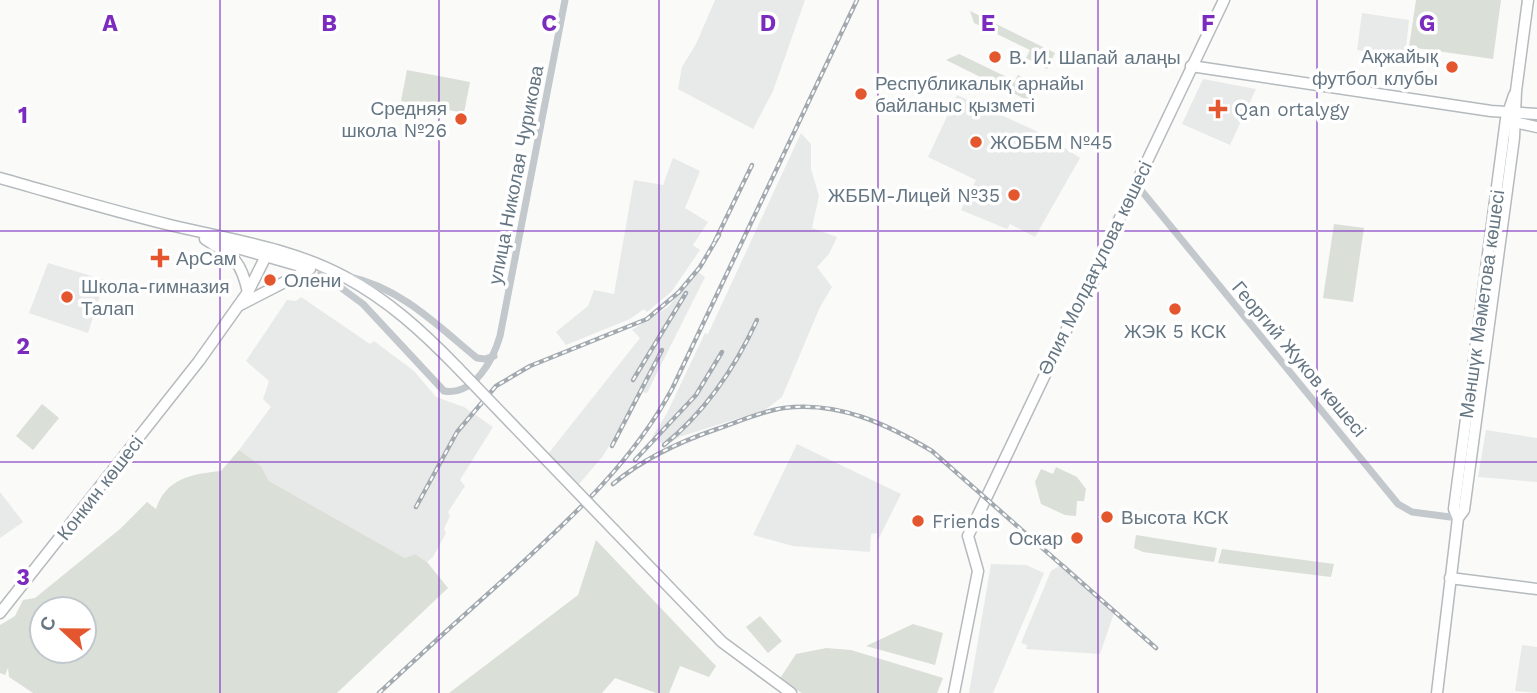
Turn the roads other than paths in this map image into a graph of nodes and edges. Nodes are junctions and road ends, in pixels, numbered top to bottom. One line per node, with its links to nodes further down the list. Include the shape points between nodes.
1 (565, 0): 19 (street, улица Николая Чурикова)
2 (1224, 0): 4 (main road, Әлия Молдағұлова көшесі)
3 (1528, 0): 6 (main road, Мәншүк Мәметова көшесі)
4 (1191, 66): 6 (main road); 10 (main road, Әлия Молдағұлова көшесі)
5 (1537, 114): 6 (main road)
6 (1512, 117): 7 (main road); 23 (main road, Мәншүк Мәметова көшесі, via 1454,509)
7 (1537, 127)
8 (0, 178): 12 (main road)
9 (0, 184): 11 (main road)
10 (1136, 184): 23 (street, Георгий Жуков көшесі, via 1398,504 1412,512); 30 (main road, Әлия Молдағұлова көшесі, via 968,536 978,571)
11 (205, 239): 12 (main road); 17 (main road, via 235,258)
12 (273, 254): 13 (main road); 15 (main road, via 285,270); 16 (main road); 17 (main road, Конкин көшесі)
13 (310, 269): 14 (main road); 15 (main road)
14 (321, 273): 21 (main road, via 375,301); 22 (street, via 363,304 444,391 460,390)
15 (297, 275): 18 (main road)
16 (343, 276): 20 (street, via 372,282 400,297); 21 (main road, via 404,315)
17 (248, 292): 18 (main road, Конкин көшесі)
18 (240, 305): 27 (main road, Конкин көшесі)
19 (494, 355): 20 (street); 22 (street, улица Николая Чурикова)
20 (477, 358): 22 (street)
21 (454, 369): 24 (main road, bridge)
22 (484, 372)
23 (1458, 518): 25 (main road, Мәншүк Мәметова көшесі)
24 (611, 532): 28 (main road, via 718,646); 29 (main road, via 722,642)
25 (1450, 578): 26 (main road); 31 (main road, Мәншүк Мәметова көшесі)
26 (1537, 589)
27 (0, 613)
28 (779, 693)
29 (791, 693)
30 (954, 693)
31 (1437, 693)

